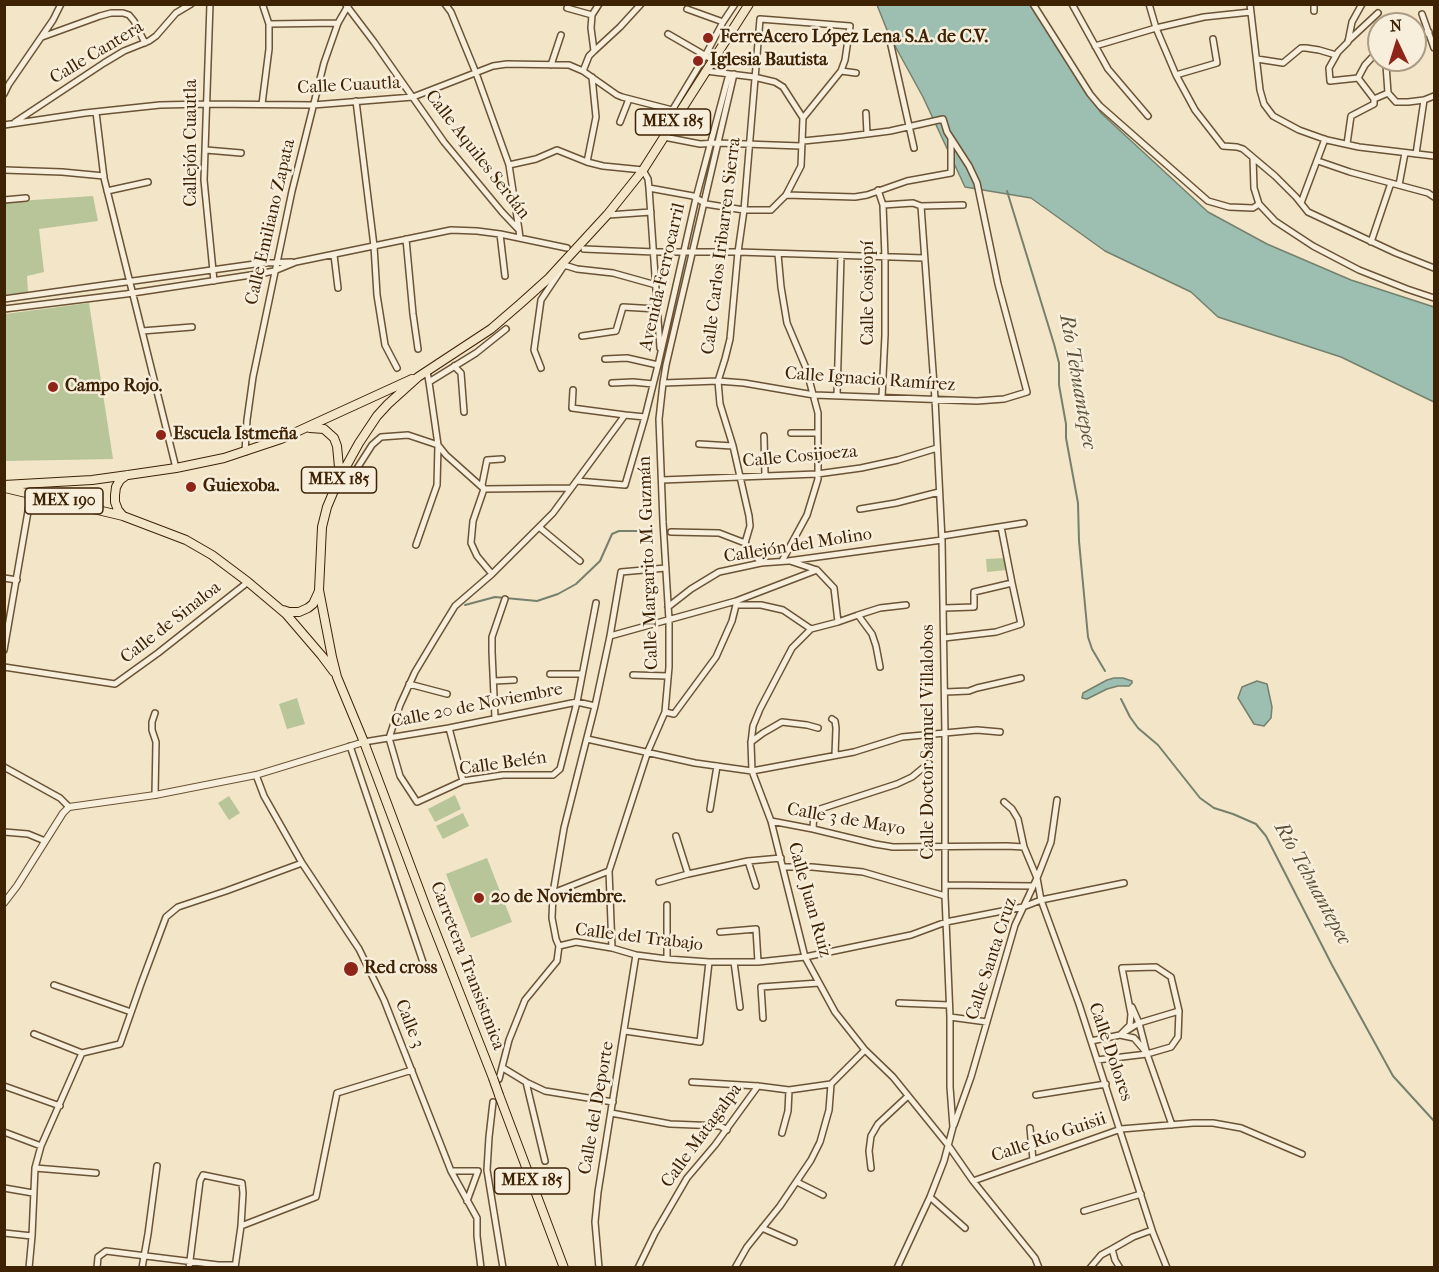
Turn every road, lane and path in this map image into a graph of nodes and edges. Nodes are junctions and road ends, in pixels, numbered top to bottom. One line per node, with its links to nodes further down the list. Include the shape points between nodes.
1 (61, 4): 31 (street)
2 (191, 4): 35 (street, Calle Cantera)
3 (210, 4): 63 (street, Callejón Cuautla)
4 (446, 4): 19 (street)
5 (452, 4): 19 (street)
6 (599, 4): 21 (street)
7 (641, 4): 38 (street)
8 (735, 4): 22 (street)
9 (749, 4): 40 (main road, Carretera Transistmica / MEX 185)
10 (1033, 4): 110 (street, via 1095,100 1208,201 1229,207 1253,208)
11 (1072, 4): 36 (street)
12 (1149, 4): 27 (street)
13 (1250, 4): 20 (street)
14 (1362, 4): 34 (street, via 1352,22)
15 (347, 5): 23 (street, Calle Emiliano Zapata); 58 (street, Calle Aquiles Serdán)
16 (263, 6): 24 (street)
17 (567, 8): 21 (street)
18 (687, 9): 22 (street)
19 (451, 12): 48 (street)
20 (1251, 12): 27 (street); 41 (street)
21 (592, 15): 38 (street)
22 (723, 22): 40 (street)
23 (338, 23): 24 (street); 65 (street, Calle Emiliano Zapata)
24 (269, 24): 64 (street)
25 (1367, 24): 34 (street)
26 (1427, 27): 28 (street)
27 (1156, 28): 36 (street); 51 (street)
28 (1429, 32): 37 (street)
29 (668, 34): 40 (street)
30 (561, 35): 43 (street)
31 (42, 37): 35 (street, via 100,16 123,13 134,21); 56 (street)
32 (1213, 39): 51 (street, via 1217,63)
33 (890, 41): 74 (street)
34 (1348, 42): 39 (street)
35 (145, 43): 72 (street, Calle Cantera, via 104,63)
36 (1095, 46): 69 (street, via 1108,69)
37 (1434, 48)
38 (594, 51): 44 (street)
39 (1336, 55): 41 (street, via 1301,48 1283,63); 54 (street, via 1329,68 1330,81)
40 (709, 58): 45 (main road, Carretera Transistmica / MEX 185); 66 (street)
41 (1257, 59): 78 (street, via 1260,90 1270,113)
42 (1367, 63): 54 (street)
43 (551, 65): 44 (street, Calle Cuautla, via 568,65); 48 (street, Calle Cuautla, via 507,64)
44 (583, 71): 53 (street, Calle Cuautla)
45 (706, 71): 50 (street); 66 (main road, Carretera Transistmica / MEX 185)
46 (841, 71): 49 (street); 52 (street, Calle Carlos Iribarren Sierra, via 850,26 760,19); 70 (street)
47 (1386, 72): 55 (street)
48 (476, 73): 58 (street, Calle Cuautla); 93 (street)
49 (856, 73)
50 (731, 74): 52 (street); 79 (street, Calle Margarito M. Guzmán); 81 (street, Avenida Ferrocarril)
51 (1176, 75): 90 (street, via 1195,110 1223,147 1243,149)
52 (754, 76): 70 (street, via 783,87); 82 (street, Calle Carlos Iribarren Sierra)
53 (592, 77): 59 (street, Calle Cuautla); 92 (street, via 596,117)
54 (1358, 78): 60 (street)
55 (1388, 93): 60 (street); 61 (street, via 1396,102)
56 (4, 94)
57 (1434, 96): 61 (street)
58 (413, 97): 62 (street, Calle Cuautla); 117 (street, Calle Aquiles Serdán, via 444,142)
59 (629, 99): 66 (street, Calle Cuautla); 71 (street)
60 (1374, 99): 83 (street, via 1374,104 1351,116)
61 (1424, 100): 88 (street)
62 (356, 101): 65 (street, Calle Cuautla); 122 (street)
63 (207, 104): 64 (street, Calle Cuautla); 67 (street, Calle Cuautla); 85 (street, Callejón Cuautla)
64 (262, 104): 65 (street, Calle Cuautla)
65 (313, 105): 134 (street, Calle Emiliano Zapata)
66 (676, 111): 76 (main road, Carretera Transistmica / MEX 185)
67 (96, 112): 72 (street, Calle Cuautla); 96 (street)
68 (866, 113): 75 (street)
69 (1148, 116)
70 (803, 118): 80 (street)
71 (620, 122)
72 (14, 123): 73 (street, Calle Cuautla)
73 (4, 125)
74 (909, 126): 75 (street); 77 (street, via 943,118); 84 (street)
75 (867, 134): 80 (street)
76 (664, 137): 81 (street); 95 (main road, Carretera Transistmica / MEX 185)
77 (951, 138): 102 (street, via 951,173); 174 (street, Calle Ignacio Ramírez, via 978,183 998,284 1027,393 977,401)
78 (1325, 139): 83 (street); 91 (street)
79 (717, 143): 81 (street); 82 (street); 108 (street, Calle Margarito M. Guzmán)
80 (802, 143): 82 (street); 103 (street, via 801,166)
81 (710, 144): 106 (street, Avenida Ferrocarril)
82 (749, 144): 114 (street, Calle Carlos Iribarren Sierra)
83 (1347, 144): 87 (street)
84 (914, 148)
85 (206, 150): 86 (street); 138 (street, Callejón Cuautla, via 204,180)
86 (241, 153)
87 (1405, 153): 88 (street); 99 (street)
88 (1416, 154): 89 (street)
89 (1434, 156)
90 (1254, 158): 109 (street); 110 (street, via 1254,188)
91 (1318, 161): 98 (street); 109 (street)
92 (586, 162): 93 (street, via 556,150); 95 (street)
93 (509, 165): 117 (street)
94 (4, 170): 96 (street)
95 (643, 170): 100 (street); 116 (main road, Carretera Transistmica / MEX 185)
96 (104, 176): 101 (street)
97 (148, 182): 101 (street)
98 (1391, 183): 99 (street); 121 (street)
99 (1399, 185): 104 (street)
100 (649, 188): 106 (street); 115 (street)
101 (107, 190): 142 (street)
102 (878, 190): 103 (street, via 855,197); 111 (street, Calle Cosijopí)
103 (786, 195): 114 (street, via 771,210)
104 (1434, 197)
105 (26, 198): 107 (street)
106 (696, 198): 108 (street); 126 (street, Avenida Ferrocarril)
107 (4, 200)
108 (703, 202): 114 (street); 127 (street, Calle Margarito M. Guzmán)
109 (1301, 203): 121 (street, via 1308,212)
110 (1259, 204): 147 (street, via 1275,221 1322,251 1359,270)
111 (883, 205): 113 (street); 132 (street, Calle Cosijopí)
112 (963, 205): 113 (street)
113 (921, 206): 133 (street, Calle Doctor Samuel Villalobos)
114 (744, 210): 128 (street, Calle Carlos Iribarren Sierra)
115 (651, 212): 116 (street); 125 (street)
116 (607, 215): 136 (main road, Carretera Transistmica / MEX 185)
117 (519, 230): 120 (street, Calle Aquiles Serdán)
118 (500, 234): 119 (street, via 451,230); 120 (street); 140 (street)
119 (406, 238): 122 (street); 156 (street)
120 (520, 238): 123 (street)
121 (1371, 242): 137 (street)
122 (374, 246): 130 (street); 161 (street, via 385,345)
123 (567, 248)
124 (584, 249): 125 (street)
125 (655, 252): 126 (street); 143 (street)
126 (684, 252): 127 (street); 157 (street, Avenida Ferrocarril)
127 (693, 252): 128 (street); 168 (street, Calle Margarito M. Guzmán)
128 (738, 252): 129 (street); 165 (street, Calle Carlos Iribarren Sierra, via 730,339)
129 (778, 254): 131 (street); 171 (street, via 787,323)
130 (334, 255): 135 (street); 144 (street)
131 (841, 256): 132 (street); 172 (street)
132 (885, 257): 133 (street); 173 (street, Calle Cosijopí)
133 (924, 258): 174 (street, Calle Doctor Samuel Villalobos)
134 (276, 262): 135 (street); 138 (street); 139 (street, Calle Emiliano Zapata)
135 (296, 262): 139 (street)
136 (562, 265): 143 (street); 162 (street, via 541,300 534,350); 163 (main road, Carretera Transistmica / MEX 185, via 491,329)
137 (1434, 268)
138 (213, 270): 141 (street, Callejón Cuautla); 142 (street)
139 (274, 271): 141 (street); 186 (street, Calle Emiliano Zapata, via 253,377)
140 (505, 276)
141 (214, 281): 146 (street)
142 (130, 282): 145 (street); 146 (street)
143 (656, 285): 151 (street)
144 (338, 288)
145 (69, 291): 148 (street); 149 (street)
146 (132, 293): 149 (street); 154 (street)
147 (1434, 298)
148 (4, 300)
149 (70, 301): 150 (street)
150 (4, 309)
151 (657, 309): 155 (street, via 623,307 616,331); 157 (street)
152 (192, 327): 154 (street)
153 (506, 329): 160 (street)
154 (142, 330): 188 (street)
155 (582, 336)
156 (418, 349)
157 (661, 353): 159 (street, Avenida Ferrocarril)
158 (605, 359): 159 (street, via 627,358)
159 (658, 365): 169 (street, Avenida Ferrocarril)
160 (454, 366): 166 (street); 175 (street, via 461,373)
161 (397, 368)
162 (541, 368)
163 (427, 372): 164 (main road, Carretera Transistmica / MEX 185); 166 (street)
164 (418, 377): 178 (main road, Carretera Transistmica / MEX 190); 193 (main road, Carretera Transistmica / MEX 185, via 377,416)
165 (718, 381): 168 (street, Calle Ignacio Ramírez); 171 (street, Calle Ignacio Ramírez); 184 (street, Calle Carlos Iribarren Sierra, via 720,404)
166 (429, 382): 183 (street)
167 (612, 383): 169 (street)
168 (663, 383): 194 (street, Calle Margarito M. Guzmán, via 659,419)
169 (653, 384): 177 (street, Avenida Ferrocarril)
170 (573, 390): 176 (street, via 572,408)
171 (814, 395): 172 (street, Calle Ignacio Ramírez); 180 (street)
172 (837, 395): 173 (street, Calle Ignacio Ramírez)
173 (882, 398): 174 (street, Calle Ignacio Ramírez)
174 (935, 399): 185 (street, Calle Doctor Samuel Villalobos)
175 (464, 412)
176 (625, 415): 177 (street); 195 (street)
177 (645, 417): 195 (street, Avenida Ferrocarril, via 625,485)
178 (309, 428): 186 (main road, Carretera Transistmica / MEX 190); 193 (main road, via 324,429 334,438)
179 (791, 433): 180 (street)
180 (818, 433): 189 (street)
181 (764, 436): 191 (street)
182 (699, 444): 184 (street)
183 (438, 445): 198 (street); 200 (street, via 408,435 381,436 349,482); 210 (street, via 436,485)
184 (733, 446): 192 (street, Calle Carlos Iribarren Sierra)
185 (937, 448): 189 (street, Calle Cosijoeza, via 898,460); 199 (street, Calle Doctor Samuel Villalobos)
186 (245, 452): 188 (main road, Carretera Transistmica / MEX 190)
187 (502, 459): 198 (street, via 487,460)
188 (176, 468): 190 (main road, Carretera Transistmica / MEX 190)
189 (818, 474): 191 (street, Calle Cosijoeza); 212 (street, via 807,515)
190 (128, 475): 196 (main road, Carretera Transistmica / MEX 190); 203 (main road, MEX 190, via 120,480 115,495)
191 (765, 475): 192 (street, Calle Cosijoeza)
192 (740, 477): 194 (street, Calle Cosijoeza); 209 (street, Calle Carlos Iribarren Sierra, via 750,526)
193 (340, 478): 200 (main road, Carretera Transistmica / MEX 185)
194 (662, 480): 214 (street, Calle Margarito M. Guzmán)
195 (577, 481): 197 (street)
196 (4, 486): 201 (main road, MEX 190)
197 (571, 488): 198 (street); 205 (street)
198 (484, 489): 216 (street, via 473,521 471,543)
199 (939, 492): 202 (street); 208 (street, Calle Doctor Samuel Villalobos)
200 (332, 493): 221 (main road, Carretera Transistmica / MEX 185, via 322,527)
201 (31, 494): 203 (main road, MEX 190); 218 (street)
202 (860, 509)
203 (123, 516): 219 (main road, Carretera Transistmica / MEX 185, via 186,540)
204 (1024, 523): 206 (street, Callejón del Molino)
205 (539, 527): 211 (street); 216 (street)
206 (1001, 527): 208 (street, Callejón del Molino); 220 (street)
207 (671, 532): 209 (street, via 719,533)
208 (942, 538): 212 (street, Callejón del Molino); 227 (street, Calle Doctor Samuel Villalobos)
209 (745, 543): 213 (street)
210 (416, 544)
211 (580, 561)
212 (785, 561): 213 (street, Callejón del Molino); 215 (street)
213 (761, 563): 226 (street, Callejón del Molino, via 719,572)
214 (666, 568): 226 (street, Calle Margarito M. Guzmán); 233 (street, Calle del Trabajo, via 621,572)
215 (818, 570): 224 (street); 231 (street, via 834,588)
216 (492, 574): 246 (street, via 455,606)
217 (4, 578): 218 (street)
218 (17, 580): 235 (street)
219 (248, 582): 228 (main road, Carretera Transistmica / MEX 185); 236 (street, Calle de Sinaloa, via 121,682)
220 (1012, 583): 227 (street, via 974,592 974,607); 234 (street, via 1021,624 996,632)
221 (319, 590): 228 (main road, via 308,608 299,612); 242 (main road, Carretera Transistmica / MEX 185)
222 (505, 599): 245 (street, via 492,637)
223 (596, 603): 239 (street)
224 (736, 603): 230 (street); 232 (street, via 783,610); 251 (street, via 716,657 674,714)
225 (906, 605): 229 (street)
226 (668, 607): 230 (street, Calle Margarito M. Guzmán)
227 (944, 608): 234 (street, Calle Doctor Samuel Villalobos)
228 (280, 609): 242 (main road, Carretera Transistmica / MEX 185)
229 (858, 615): 231 (street); 237 (street, via 872,634)
230 (669, 620): 233 (street); 241 (street, Calle Margarito M. Guzmán)
231 (838, 622): 232 (street)
232 (811, 629): 262 (street, Calle Juan Ruiz, via 783,664 753,726)
233 (610, 636): 250 (street, Calle del Trabajo)
234 (944, 638): 247 (street, Calle Doctor Samuel Villalobos)
235 (4, 651)
236 (4, 667)
237 (880, 667)
238 (550, 674): 239 (street)
239 (582, 674): 249 (street)
240 (633, 675): 241 (street)
241 (668, 676): 251 (street, Calle Margarito M. Guzmán)
242 (337, 677): 261 (main road, Carretera Transistmica / MEX 185)
243 (1021, 678): 247 (street, via 969,691)
244 (514, 680): 245 (street)
245 (494, 681): 253 (street)
246 (409, 684): 248 (street); 259 (street)
247 (945, 692): 258 (street, Calle Doctor Samuel Villalobos)
248 (447, 694)
249 (577, 702): 250 (street, Calle 20 de Noviembre); 253 (street, Calle 20 de Noviembre); 271 (street, Calle Belén, via 560,770 553,775 503,775)
250 (595, 706): 260 (street, Calle del Trabajo)
251 (665, 712): 264 (street, Calle Margarito M. Guzmán)
252 (155, 713): 272 (street)
253 (495, 718): 255 (street, Calle 20 de Noviembre)
254 (832, 719): 265 (street)
255 (449, 728): 259 (street, Calle 20 de Noviembre); 271 (street)
256 (818, 728): 262 (street, via 782,722)
257 (1000, 732): 258 (street)
258 (945, 733): 265 (street, via 902,737); 282 (street, Calle Doctor Samuel Villalobos)
259 (389, 738): 261 (street, Calle 20 de Noviembre); 271 (street, Calle Belén, via 400,776 417,802)
260 (587, 739): 264 (street); 296 (street, Calle del Trabajo, via 564,828)
261 (364, 742): 263 (street); 335 (main road, Carretera Transistmica / MEX 185)
262 (751, 743): 269 (street, Calle Juan Ruiz)
263 (350, 746): 270 (street); 312 (street)
264 (648, 751): 267 (street); 288 (street, Calle Margarito M. Guzmán)
265 (836, 755): 269 (street)
266 (929, 763): 278 (street, via 897,784 814,811)
267 (717, 766): 269 (street); 276 (street)
268 (4, 767): 275 (street)
269 (752, 771): 277 (street, Calle Juan Ruiz)
270 (256, 775): 272 (street); 286 (street, Calle 3)
271 (464, 781)
272 (155, 795): 275 (street)
273 (1057, 800): 290 (street, Calle Santa Cruz, via 1051,842)
274 (1004, 802): 283 (street, Calle Dolores, via 1018,819)
275 (69, 807): 281 (street)
276 (710, 809)
277 (771, 821): 278 (street, Calle 3 de Mayo); 284 (street, Calle Juan Ruiz)
278 (813, 829): 282 (street, Calle 3 de Mayo, via 893,847)
279 (4, 832): 281 (street, via 28,834)
280 (676, 836): 289 (street)
281 (45, 841): 299 (street)
282 (944, 847): 283 (street, Calle 3 de Mayo); 293 (street, Calle Doctor Samuel Villalobos)
283 (1024, 847): 290 (street, Calle Dolores)
284 (781, 858): 285 (street); 287 (street, Calle Juan Ruiz)
285 (748, 861): 289 (street); 294 (street)
286 (302, 863): 319 (street, via 171,912 163,923); 334 (street, Calle 3, via 359,949)
287 (783, 867): 297 (street, via 863,872); 307 (street, Calle Juan Ruiz)
288 (609, 871): 296 (street); 305 (street, Calle Margarito M. Guzmán)
289 (688, 874): 291 (street)
290 (1037, 878): 295 (street, Calle Santa Cruz); 298 (street, Calle Dolores)
291 (659, 882)
292 (1124, 883): 298 (street, Calle del Trabajo)
293 (945, 885): 295 (street); 297 (street, Calle Doctor Samuel Villalobos)
294 (756, 886)
295 (1033, 886): 301 (street, Calle Santa Cruz)
296 (553, 893): 304 (street, Calle del Trabajo, via 552,918)
297 (945, 896): 302 (street, Calle Doctor Samuel Villalobos)
298 (1041, 900): 301 (street, Calle del Trabajo); 328 (street, Calle Dolores)
299 (4, 903)
300 (667, 905): 308 (street)
301 (1023, 907): 302 (street, Calle del Trabajo); 323 (street, Calle Santa Cruz)
302 (946, 922): 307 (street, Calle del Trabajo, via 910,935); 317 (street, Calle Doctor Samuel Villalobos)
303 (720, 932): 311 (street, via 756,929)
304 (559, 946): 305 (street, Calle del Trabajo, via 576,942); 333 (street, via 557,961 525,1000)
305 (612, 948): 306 (street, Calle del Trabajo)
306 (636, 954): 308 (street, Calle del Trabajo); 325 (street, Calle del Deporte)
307 (806, 957): 311 (street, Calle del Trabajo); 313 (street, Calle Juan Ruiz)
308 (667, 959): 309 (street, Calle del Trabajo)
309 (709, 962): 310 (street, Calle del Trabajo); 325 (street, via 700,1042)
310 (734, 962): 311 (street, Calle del Trabajo); 318 (street)
311 (758, 962)
312 (426, 971)
313 (819, 983): 322 (street, via 761,987); 329 (street, Calle Juan Ruiz, via 835,1012)
314 (54, 984): 319 (street)
315 (1129, 999): 320 (street, via 1122,968 1156,967 1171,977); 324 (street); 327 (street, via 1130,1025)
316 (899, 1003): 317 (street)
317 (950, 1005): 321 (street, Calle Doctor Samuel Villalobos)
318 (740, 1007)
319 (131, 1011): 330 (street, via 120,1044)
320 (1179, 1011): 324 (street); 331 (street, via 1178,1037 1171,1047)
321 (950, 1017): 323 (street); 350 (street, Calle Doctor Samuel Villalobos)
322 (763, 1018)
323 (987, 1022): 350 (street, Calle Santa Cruz)
324 (1139, 1023): 327 (street); 331 (street)
325 (625, 1031): 346 (street, Calle del Deporte)
326 (34, 1034): 330 (street)
327 (1120, 1035): 328 (street); 331 (street, via 1134,1038)
328 (1091, 1041): 332 (street, Calle Dolores)
329 (865, 1050): 338 (street); 344 (street, Calle Juan Ruiz)
330 (82, 1053): 347 (street)
331 (1147, 1054): 332 (street); 349 (street)
332 (1097, 1060): 339 (street, Calle Dolores)
333 (503, 1068): 335 (street); 336 (street)
334 (412, 1070): 365 (street, Calle 3); 377 (street, via 337,1093 316,1197)
335 (496, 1078): 345 (main road, Carretera Transistmica / MEX 185, bridge)
336 (526, 1082): 346 (street, via 545,1091); 360 (street)
337 (692, 1082): 341 (street, Calle Matagalpa)
338 (831, 1084): 342 (street, Calle Matagalpa); 369 (street, via 820,1142)
339 (1106, 1084): 343 (street); 352 (street, Calle Dolores)
340 (4, 1086): 347 (street)
341 (758, 1086): 342 (street, Calle Matagalpa); 353 (street, Calle Matagalpa)
342 (789, 1090): 355 (street)
343 (1036, 1095)
344 (908, 1096): 356 (street, Calle Juan Ruiz); 363 (street, via 878,1124 871,1136)
345 (496, 1098): 364 (street); 393 (main road, Carretera Transistmica / MEX 185)
346 (613, 1102): 348 (street, Calle del Deporte)
347 (60, 1106): 357 (street)
348 (611, 1113): 353 (street); 394 (street, Calle del Deporte, via 595,1222)
349 (1172, 1125): 352 (street, Calle Río Guisii); 358 (street, Calle Río Guisii, via 1213,1123 1241,1128)
350 (953, 1127): 356 (street, Calle Doctor Samuel Villalobos)
351 (1030, 1128): 359 (street)
352 (1120, 1129): 359 (street, Calle Río Guisii); 372 (street, Calle Dolores)
353 (727, 1130): 395 (street, Calle Matagalpa, via 687,1178)
354 (4, 1132): 357 (street)
355 (782, 1132)
356 (948, 1145): 368 (street, Calle Juan Ruiz); 374 (street, Calle Doctor Samuel Villalobos)
357 (41, 1146): 362 (street)
358 (1302, 1154)
359 (1033, 1160): 368 (street, Calle Río Guisii)
360 (545, 1161)
361 (157, 1166): 385 (street)
362 (35, 1168): 367 (street); 371 (street)
363 (871, 1168)
364 (488, 1170): 366 (street); 392 (street)
365 (451, 1171): 366 (street); 375 (street, Calle 3)
366 (478, 1171): 375 (street)
367 (96, 1173)
368 (973, 1180): 398 (street, Calle Juan Ruiz)
369 (797, 1182): 373 (street); 378 (street)
370 (4, 1188): 371 (street)
371 (33, 1193): 382 (street)
372 (1141, 1194): 376 (street); 380 (street, Calle Dolores)
373 (823, 1195)
374 (930, 1197): 379 (street); 397 (street, Calle Doctor Samuel Villalobos)
375 (467, 1201): 391 (street, Calle 3, via 477,1218)
376 (1084, 1211)
377 (241, 1226): 386 (street, via 242,1183 203,1175); 387 (street)
378 (762, 1228): 383 (street); 396 (street)
379 (965, 1228)
380 (1152, 1230): 384 (street); 401 (street, Calle Dolores)
381 (4, 1233): 382 (street)
382 (32, 1236): 388 (street)
383 (794, 1242)
384 (1112, 1249): 399 (street); 400 (street)
385 (143, 1256): 386 (street); 389 (street, via 106,1251 98,1257); 390 (street)
386 (190, 1264): 387 (street)
387 (235, 1266)
388 (29, 1268)
389 (97, 1268)
390 (142, 1268)
391 (481, 1268)
392 (503, 1268)
393 (564, 1268)
394 (599, 1268)
395 (638, 1268)
396 (735, 1268)
397 (897, 1268)
398 (1039, 1268)
399 (1090, 1268)
400 (1120, 1268)
401 (1167, 1268)

